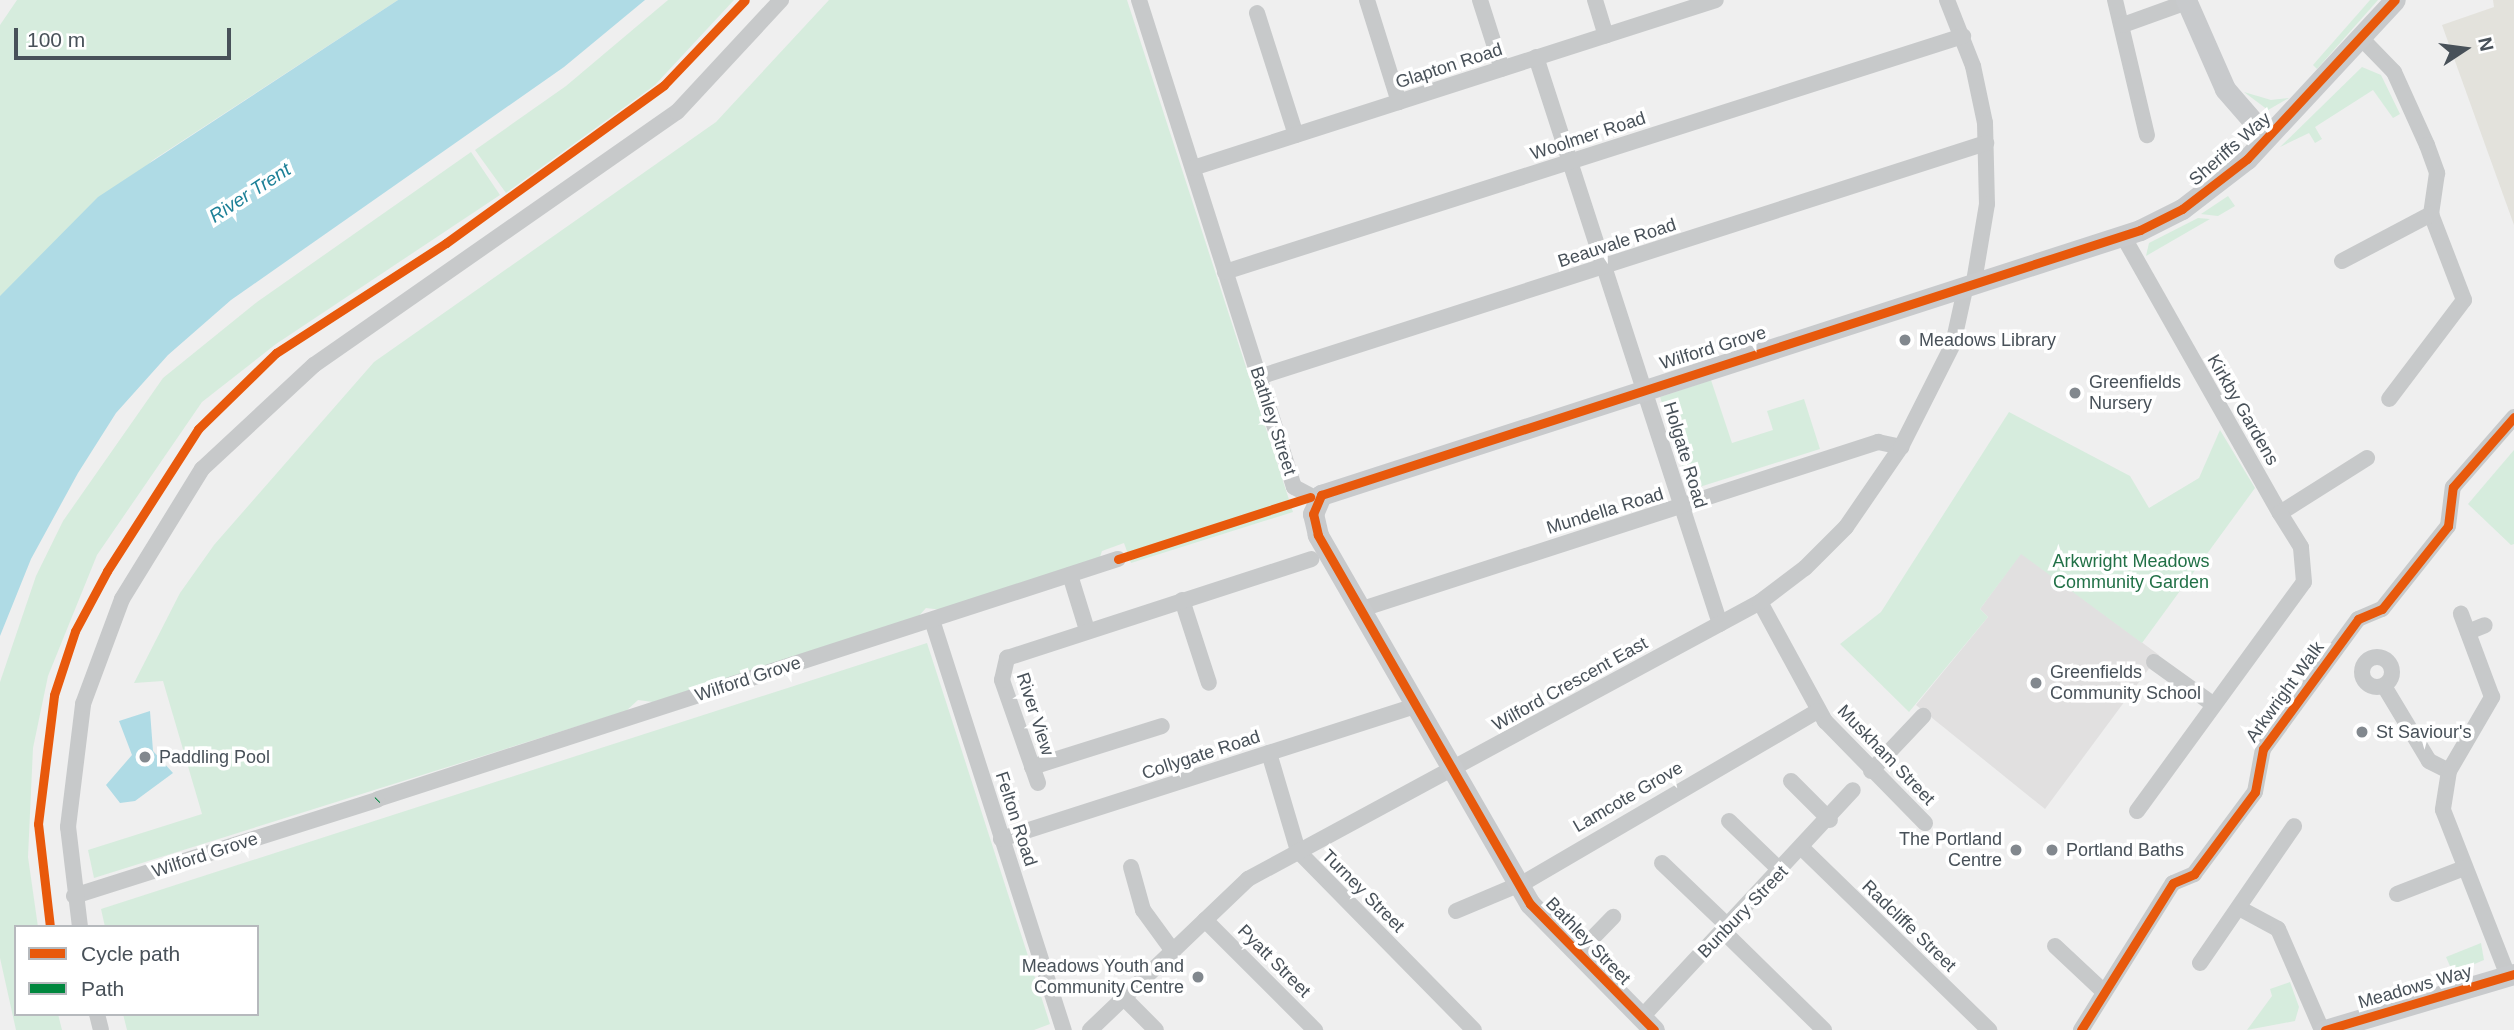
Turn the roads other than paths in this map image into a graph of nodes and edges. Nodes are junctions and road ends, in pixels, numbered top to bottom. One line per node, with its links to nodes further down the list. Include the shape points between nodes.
1 (781, 0): 83 (street, via 677,112 314,365 202,469 122,599 83,704 68,827)
2 (1139, 0): 24 (street, Bathley Street)
3 (1367, 0): 18 (street)
4 (1480, 0): 17 (street)
5 (1595, 0): 13 (street)
6 (1947, 0): 14 (street, Wilford Crescent East)
7 (2115, 0): 12 (street)
8 (2395, 0): 15 (street, Sheriffs Way)
9 (1711, 1): 13 (street, Glapton Road)
10 (2186, 1): 12 (street); 21 (street, via 2225,89)
11 (1257, 13): 19 (street)
12 (2123, 25): 20 (street)
13 (1606, 35): 16 (street, Glapton Road)
14 (1963, 36): 22 (street, Wilford Crescent East); 23 (street, Woolmer Road)
15 (2362, 39): 21 (street, Sheriffs Way, via 2305,102); 25 (street, via 2394,72 2427,145 2437,173)
16 (1535, 57): 17 (street, Glapton Road); 23 (street, Holgate Road)
17 (1502, 69): 18 (street, Glapton Road)
18 (1399, 102): 19 (street, Glapton Road)
19 (1296, 135): 24 (street, Glapton Road)
20 (2147, 135)
21 (2265, 135): 26 (street, Sheriffs Way, via 2248,159 2201,196)
22 (1986, 143): 28 (street, Beauvale Road); 30 (street, Wilford Crescent East, via 1985,221)
23 (1571, 162): 28 (street, Holgate Road); 29 (street, Woolmer Road)
24 (1193, 168): 29 (street, Bathley Street)
25 (2431, 214): 27 (street); 33 (street, via 2464,307)
26 (2123, 236): 30 (street, Wilford Grove); 39 (street, Kirkby Gardens)
27 (2342, 261)
28 (1604, 267): 31 (street, Beauvale Road); 32 (street, Holgate Road)
29 (1225, 272): 31 (street, Bathley Street)
30 (1970, 283): 32 (street, Wilford Grove); 35 (street, Wilford Crescent East, via 1953,344)
31 (1259, 377): 37 (street, Bathley Street, via 1294,487)
32 (1643, 387): 37 (street, Wilford Grove, via 1333,487); 38 (street, Holgate Road)
33 (2389, 399)
34 (2514, 417): 96 (street, Arkwright Walk, via 2454,487 2448,526 2382,609 2358,619 2323,665 2258,757 2255,792 2194,874 2173,883)
35 (1901, 447): 38 (street, Mundella Road, via 1878,442); 44 (street, Wilford Crescent East, via 1831,544)
36 (2367, 458): 39 (street)
37 (1318, 500): 45 (street, Bathley Street, via 1318,535)
38 (1681, 507): 45 (street, Mundella Road); 48 (street, Holgate Road)
39 (2280, 513): 55 (street, Kirkby Gardens, via 2301,547 2304,582)
40 (1118, 559): 42 (street, Wilford Grove)
41 (1311, 559): 43 (street, River View)
42 (1070, 575): 47 (street, Wilford Grove); 50 (street)
43 (1182, 600): 50 (street, River View); 53 (street)
44 (1760, 602): 48 (street, Wilford Crescent East); 57 (street, Muskham Street)
45 (1359, 610): 56 (street, Bathley Street)
46 (2461, 614): 51 (street)
47 (932, 620): 73 (street, Felton Road); 83 (street, Wilford Grove)
48 (1720, 624): 64 (street, Wilford Crescent East)
49 (2485, 625): 51 (street)
50 (1087, 631): 61 (street, River View, via 1004,662 1002,680)
51 (2468, 632): 63 (street, via 2492,697)
52 (2154, 662): 55 (street)
53 (1209, 683)
54 (2384, 686): 63 (street, via 2430,761)
55 (2211, 703): 68 (street, Kirkby Gardens)
56 (1412, 707): 60 (street, Collygate Road); 64 (street, Bathley Street)
57 (1818, 711): 62 (street, Muskham Street); 80 (street, Lamcote Grove)
58 (1923, 716): 62 (street)
59 (1162, 726): 61 (street)
60 (1269, 753): 73 (street, Collygate Road); 75 (street, Turney Street)
61 (1032, 767): 66 (street, River View)
62 (1871, 771): 71 (street, Muskham Street)
63 (2449, 771): 78 (street, via 2443,810)
64 (1449, 772): 75 (street, Wilford Crescent East); 80 (street, Bathley Street)
65 (1791, 781): 69 (street)
66 (1038, 783)
67 (1853, 790): 69 (street, Bunbury Street)
68 (2137, 811)
69 (1830, 820): 74 (street, Bunbury Street)
70 (1729, 821): 79 (street)
71 (1925, 824)
72 (2294, 826): 85 (street)
73 (1001, 839): 99 (street, Felton Road)
74 (1803, 849): 79 (street, Bunbury Street); 105 (street, Radcliffe Street)
75 (1298, 851): 88 (street, Wilford Crescent East, via 1242,884); 103 (street, Turney Street)
76 (1662, 863): 90 (street)
77 (1131, 867): 92 (street, via 1143,910)
78 (2464, 868): 81 (street); 95 (street)
79 (1782, 872): 90 (street, Bunbury Street)
80 (1518, 886): 86 (street, Lamcote Grove); 93 (street, Bathley Street)
81 (2415, 888): 82 (street); 84 (street)
82 (2397, 894)
83 (74, 896): 89 (street)
84 (2421, 904)
85 (2239, 908): 94 (street); 107 (street, via 2278,929)
86 (1455, 911)
87 (1613, 917): 93 (street)
88 (1205, 920): 92 (street, Wilford Crescent East); 102 (street, Pyatt Street)
89 (79, 925)
90 (1726, 930): 98 (street, Bunbury Street); 104 (street)
91 (2055, 946): 96 (street)
92 (1173, 951): 97 (street, Wilford Crescent East)
93 (1577, 954): 98 (street, Bathley Street)
94 (2200, 963)
95 (2511, 975): 107 (street, Meadows Way)
96 (2101, 989): 106 (street, Arkwright Walk, via 2102,1002)
97 (1124, 998): 100 (street, Wilford Crescent East); 101 (street)
98 (1641, 1026)
99 (1064, 1030)
100 (1090, 1030)
101 (1156, 1030)
102 (1315, 1030)
103 (1474, 1030)
104 (1824, 1030)
105 (1989, 1030)
106 (2081, 1030)
107 (2323, 1030)

